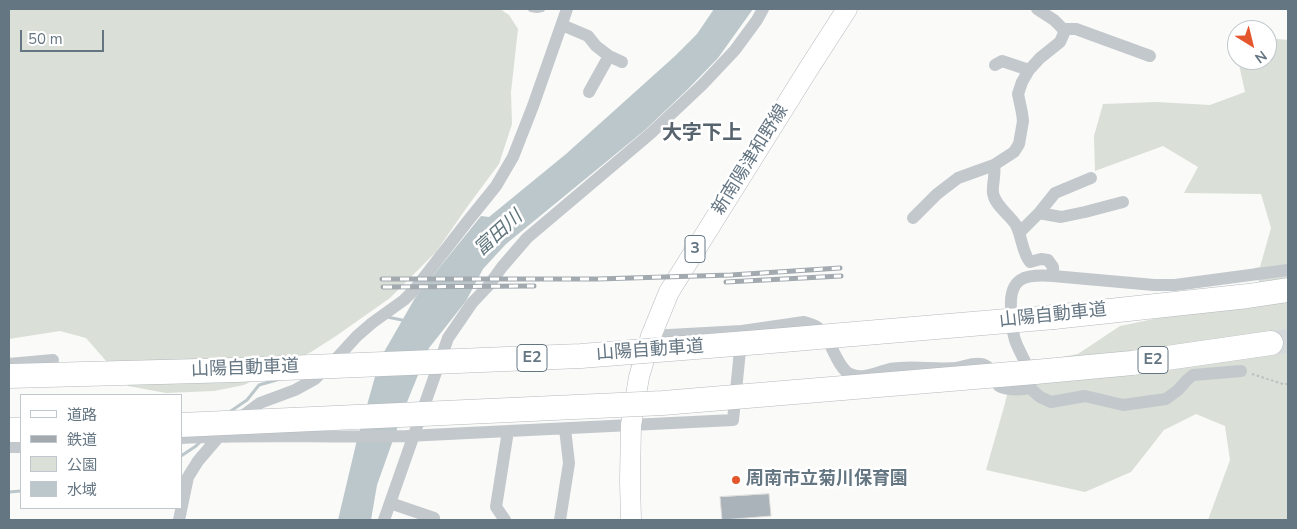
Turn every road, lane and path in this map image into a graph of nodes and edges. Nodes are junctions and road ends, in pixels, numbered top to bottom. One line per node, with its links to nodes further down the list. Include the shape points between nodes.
1 (531, 9): 2 (lane)
2 (542, 9)
3 (567, 9): 7 (street)
4 (763, 9): 38 (street, via 735,50 702,85 650,134 527,238 472,303 448,338)
5 (847, 9): 25 (main road, 新南陽津和野線 / 3, via 669,292)
6 (1037, 9): 8 (street)
7 (562, 25): 9 (street, via 588,36); 37 (street, via 513,157 496,186 415,289 357,336 315,379 260,403)
8 (1063, 29): 10 (street, via 1076,29); 13 (street, via 1060,42)
9 (609, 56): 11 (street); 14 (street)
10 (1150, 56)
11 (622, 62)
12 (995, 65): 13 (street, via 1002,61)
13 (1030, 70): 15 (street, via 1018,94 1022,113 1019,144 1014,152)
14 (590, 92)
15 (994, 165): 19 (street, via 958,178); 20 (street, via 993,194)
16 (1091, 178): 18 (street, via 1055,193)
17 (1123, 202): 18 (street, via 1061,217)
18 (1039, 213): 20 (street)
19 (913, 218)
20 (1019, 233): 22 (street, via 1030,262 1048,260 1053,267)
21 (1288, 270): 22 (street, via 1175,285)
22 (1053, 276): 31 (street, via 1022,278 1014,286 1010,298 1015,340)
23 (1288, 290): 30 (highway, 山陽自動車道 / E2, bridge, via 1054,317 581,356)
24 (742, 331): 25 (street); 31 (street, via 804,322 814,325 822,330 845,371 852,375 865,376 910,367 955,368 980,363 988,366 1002,388 1024,389); 34 (street, via 733,420)
25 (651, 336): 34 (main road, 新南陽津和野線 / 3, via 638,377)
26 (1271, 344): 31 (highway, E2)
27 (53, 360): 28 (street)
28 (9, 364)
29 (1241, 371): 31 (street, via 1194,375 1166,399 1123,405 1085,396 1051,402 1040,398); 32 (path)
30 (9, 376)
31 (1033, 380): 33 (highway, E2, bridge, via 663,403)
32 (1288, 384)
33 (182, 425)
34 (631, 425): 35 (street); 46 (main road, 新南陽津和野線 / 3)
35 (565, 429): 36 (street); 45 (street, via 569,463)
36 (508, 431): 38 (street); 44 (street, via 496,507)
37 (219, 436): 38 (street); 39 (street); 41 (street, via 188,477)
38 (411, 436): 40 (street)
39 (182, 438)
40 (390, 503): 42 (street); 43 (street)
41 (182, 506)
42 (434, 518)
43 (384, 520)
44 (505, 520)
45 (560, 520)
46 (631, 520)

